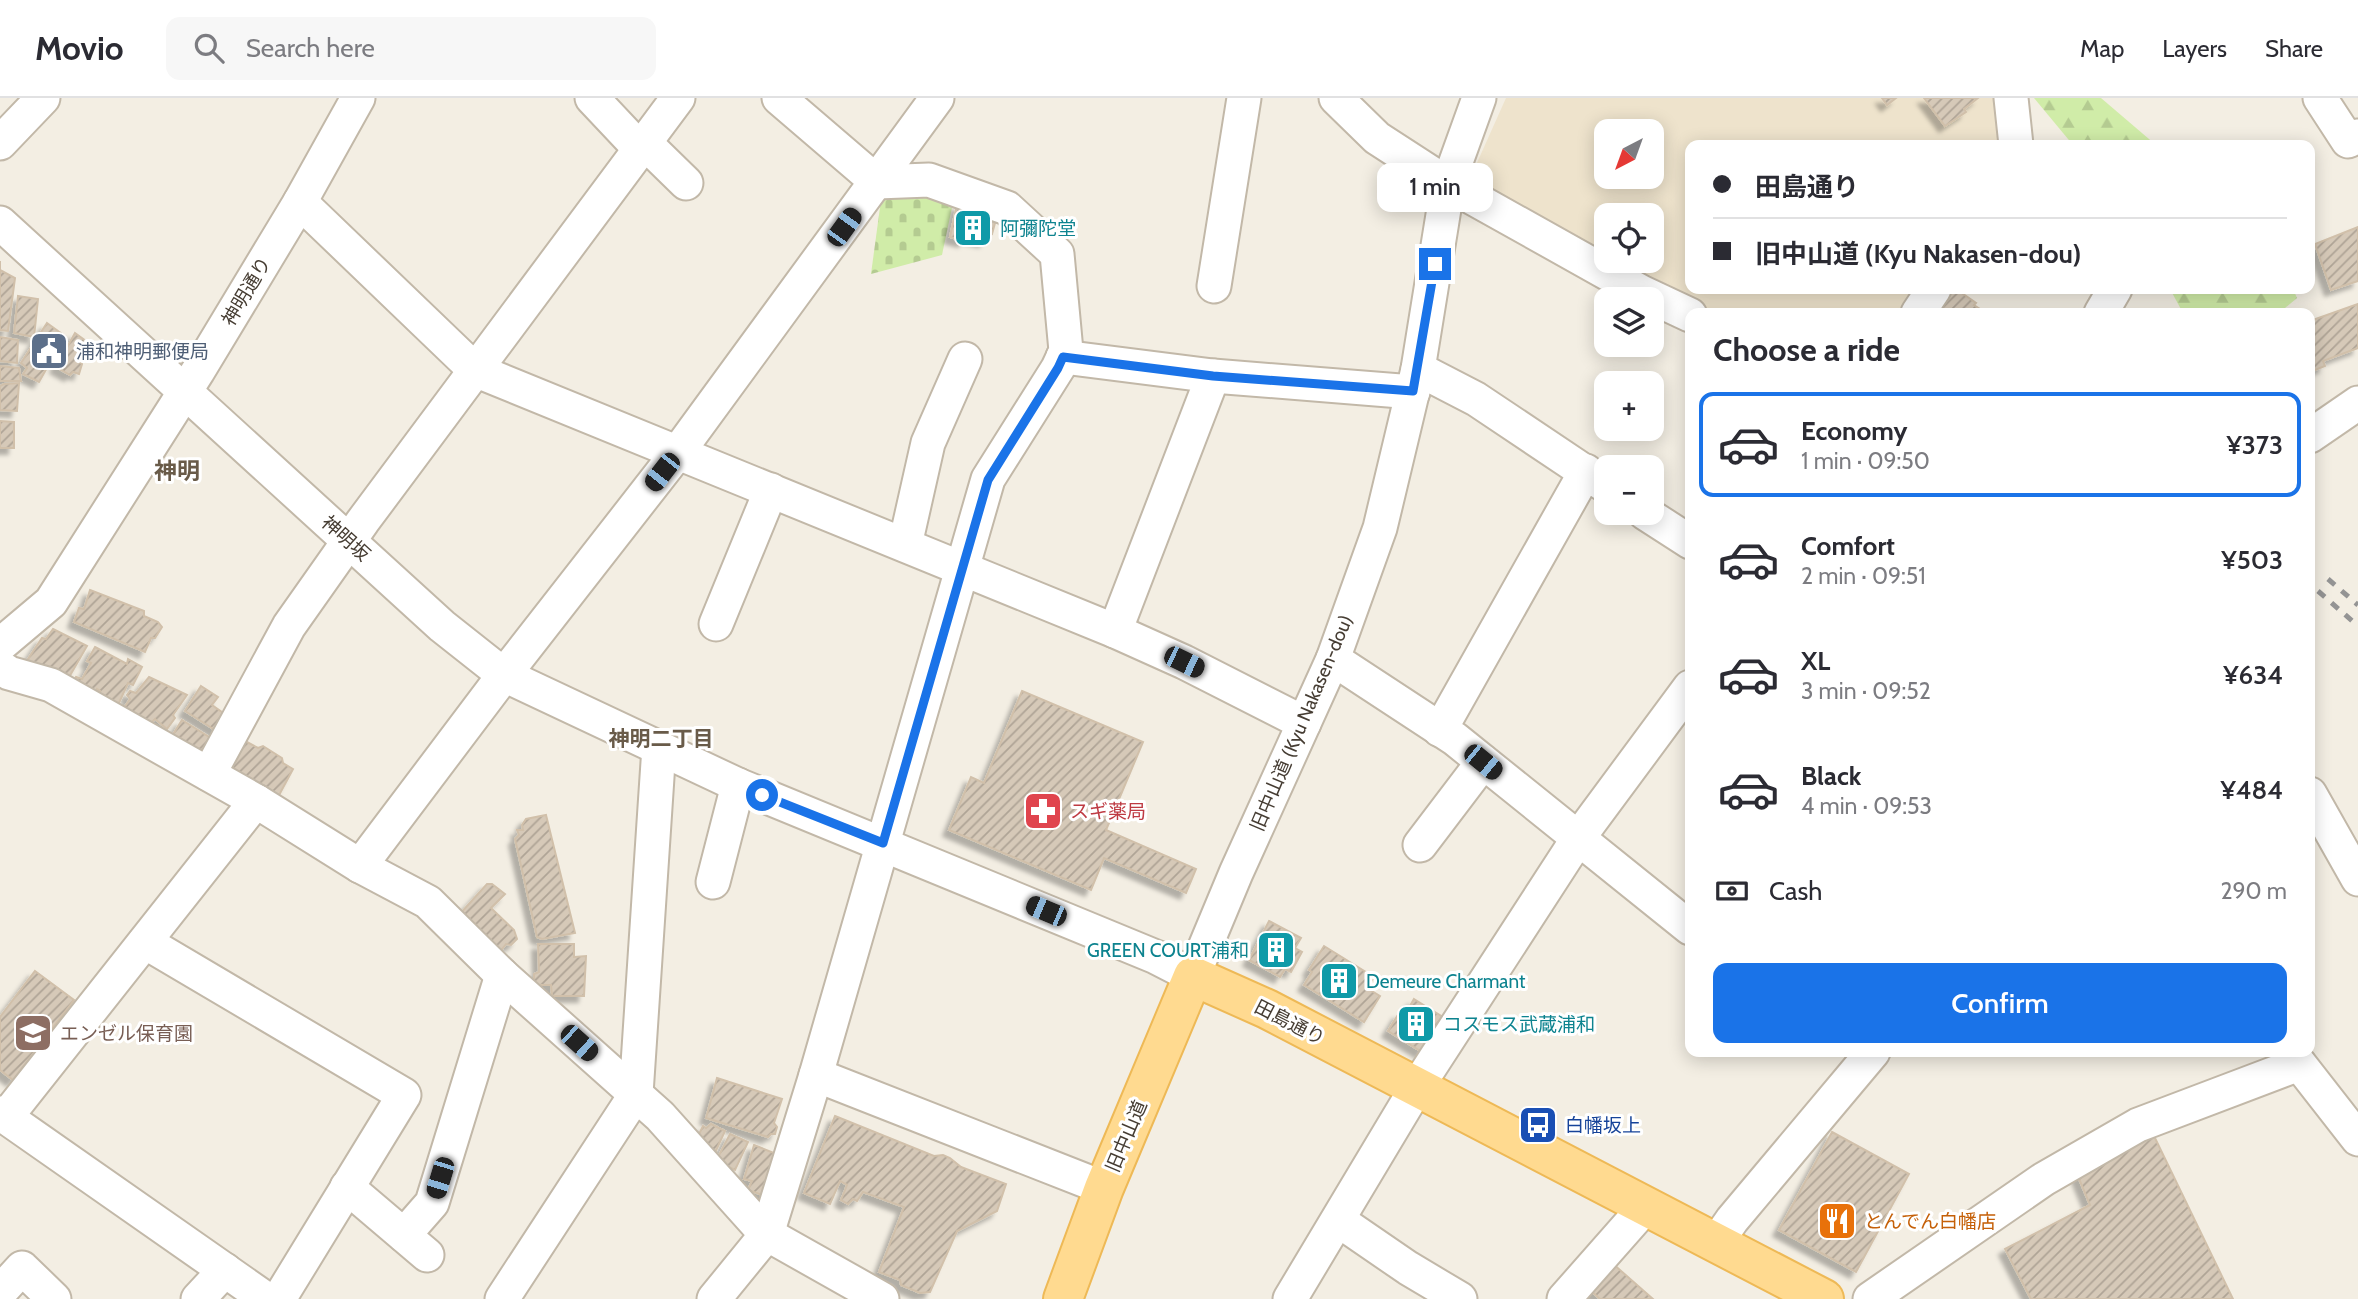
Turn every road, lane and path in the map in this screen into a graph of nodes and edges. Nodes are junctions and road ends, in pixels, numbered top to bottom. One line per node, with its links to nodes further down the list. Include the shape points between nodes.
1 (43, 98): 14 (street)
2 (358, 98): 19 (street, 神明通り)
3 (592, 98): 15 (street)
4 (678, 98): 15 (street)
5 (779, 98): 16 (street)
6 (937, 98): 16 (street)
7 (1244, 98): 21 (street)
8 (1336, 98): 18 (street, via 1377,138)
9 (1479, 98): 18 (street, 旧中山道 (Kyu Nakasen-dou))
10 (2011, 98): 13 (street)
11 (2320, 98): 12 (street, via 2348,141)
12 (2358, 136)
13 (2015, 140)
14 (0, 143)
15 (643, 146): 17 (street); 25 (street)
16 (877, 182): 23 (street, via 929,180 1007,208 1058,254); 31 (street)
17 (686, 183)
18 (1448, 184): 22 (street); 27 (street, 旧中山道 (Kyu Nakasen-dou))
19 (300, 202): 25 (street); 28 (street, 神明通り)
20 (0, 223): 28 (street, 神明坂)
21 (1214, 286)
22 (1685, 313)
23 (1063, 357): 26 (street); 39 (street, via 988,480)
24 (965, 359): 38 (street, via 928,443)
25 (475, 370): 31 (street); 37 (street)
26 (1213, 376): 27 (street); 41 (street)
27 (1415, 380): 32 (street, via 1476,399); 43 (street, 旧中山道 (Kyu Nakasen-dou), via 1380,528)
28 (185, 392): 37 (street, 神明坂); 42 (street, 神明通り, via 51,602)
29 (2358, 403): 30 (street)
30 (2315, 433)
31 (678, 452): 34 (street); 45 (street)
32 (1594, 477)
33 (1594, 481): 48 (street)
34 (771, 490): 38 (street); 40 (street)
35 (1663, 525): 36 (street)
36 (1685, 539)
37 (349, 540): 45 (street, 神明坂, via 442,626); 51 (street, via 289,626)
38 (905, 545): 39 (street)
39 (961, 567): 41 (street); 56 (street)
40 (716, 624)
41 (1115, 631): 47 (street)
42 (0, 645)
43 (1333, 659): 47 (street, 旧中山道 (Kyu Nakasen-dou)); 48 (street)
44 (0, 667): 51 (street, via 51,685)
45 (504, 675): 49 (street, 神明坂); 58 (street)
46 (1685, 694): 55 (street)
47 (1304, 723): 64 (street, 旧中山道 (Kyu Nakasen-dou))
48 (1440, 730): 50 (street)
49 (659, 747): 52 (street, 神明坂); 70 (street)
50 (1483, 762): 55 (street); 57 (street)
51 (209, 774): 53 (street)
52 (738, 785): 56 (street, 田島通り); 60 (street)
53 (256, 801): 58 (street); 62 (street)
54 (2315, 803): 59 (street)
55 (1579, 837): 61 (street); 68 (street)
56 (883, 843): 64 (street, 田島通り); 67 (street)
57 (1420, 845)
58 (360, 866): 63 (street, via 428,902)
59 (2358, 879)
60 (713, 882)
61 (1685, 924)
62 (145, 942): 72 (street); 74 (street, via 404,1095)
63 (502, 975): 70 (street); 74 (street, via 416,1245)
64 (1193, 976): 68 (main road, 田島通り); 75 (main road, 旧中山道)
65 (1858, 1057): 79 (street)
66 (2294, 1058): 69 (street); 94 (street, via 2138,1125 2044,1179)
67 (816, 1075): 75 (street); 78 (street)
68 (1417, 1087): 76 (main road, 田島通り); 77 (street)
69 (2321, 1090): 71 (street); 73 (street)
70 (636, 1094): 78 (street); 86 (street)
71 (2358, 1094)
72 (3, 1115): 80 (street)
73 (2358, 1139)
74 (347, 1187): 85 (street)
75 (1104, 1188): 89 (main road, 旧中山道)
76 (1646, 1206): 79 (main road, 田島通り); 92 (street)
77 (1338, 1220): 90 (street); 91 (street)
78 (767, 1234): 87 (street); 88 (street)
79 (1716, 1243): 93 (main road, 田島通り)
80 (225, 1270): 83 (street); 84 (street)
81 (0, 1292): 82 (street, via 22,1268)
82 (54, 1299)
83 (198, 1299)
84 (266, 1299)
85 (279, 1299)
86 (502, 1299)
87 (714, 1299)
88 (882, 1299)
89 (1063, 1299)
90 (1290, 1299)
91 (1460, 1299)
92 (1564, 1299)
93 (1824, 1299)
94 (1870, 1299)

